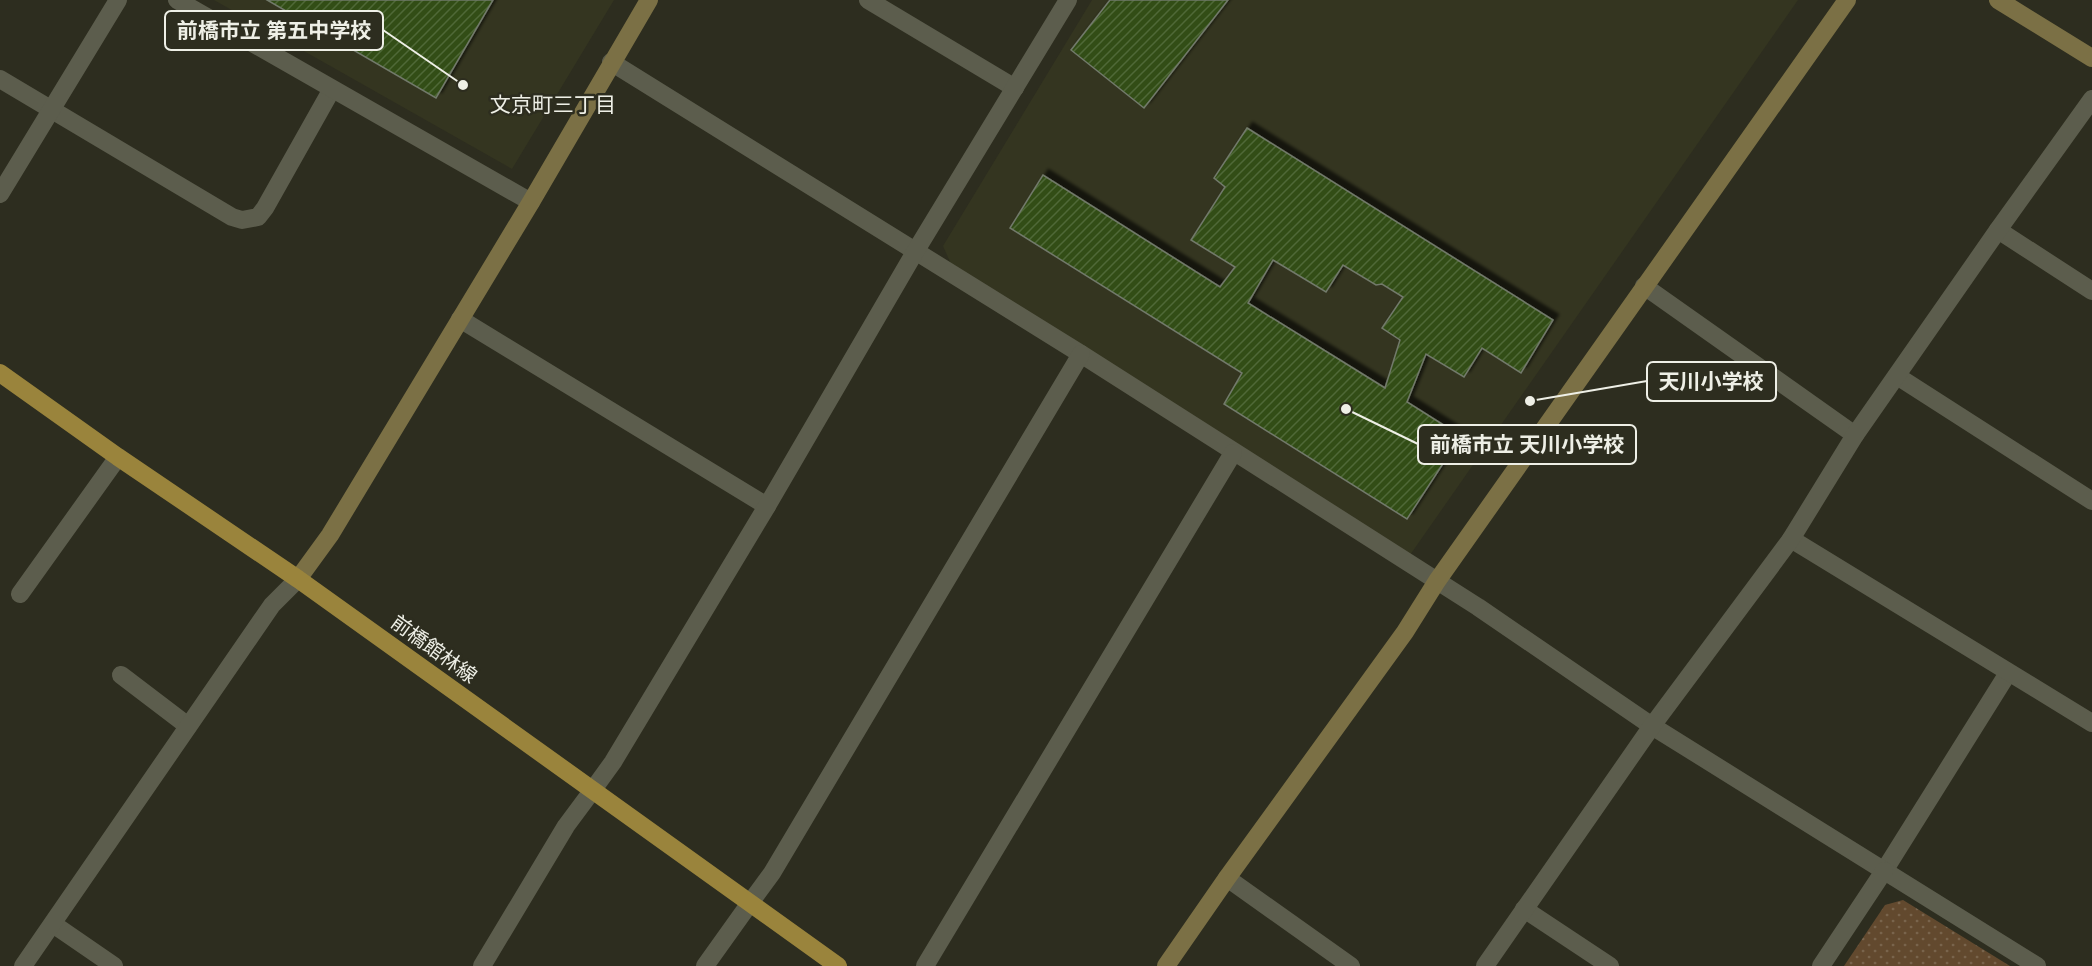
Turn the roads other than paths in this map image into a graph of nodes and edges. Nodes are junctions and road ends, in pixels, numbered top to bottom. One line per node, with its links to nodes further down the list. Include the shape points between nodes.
1 (118, 0): 14 (street)
2 (177, 0): 12 (street)
3 (649, 0): 9 (street)
4 (868, 0): 11 (street)
5 (1068, 0): 11 (street)
6 (1847, 0): 19 (street)
7 (1998, 0): 8 (street)
8 (2092, 58)
9 (611, 62): 16 (street); 18 (street)
10 (0, 79): 14 (street)
11 (1015, 88): 18 (street)
12 (332, 89): 14 (street, via 265,208 251,220 232,217); 16 (street)
13 (2092, 99): 17 (street)
14 (52, 110): 15 (street)
15 (0, 194)
16 (531, 202): 21 (street)
17 (1998, 230): 20 (street); 24 (street)
18 (915, 252): 22 (street); 29 (street)
19 (1644, 286): 25 (street); 32 (street)
20 (2092, 291)
21 (460, 319): 29 (street); 31 (street, via 330,535)
22 (1081, 354): 26 (street); 42 (street, via 772,873)
23 (0, 373): 27 (main road, 前橋館林線)
24 (1897, 376): 25 (street); 28 (street)
25 (1855, 435): 30 (street)
26 (1233, 453): 32 (street); 50 (street)
27 (118, 457): 31 (main road, 前橋館林線); 33 (street)
28 (2092, 501)
29 (767, 506): 39 (street)
30 (1791, 539): 34 (street); 38 (street)
31 (298, 579): 37 (street, via 272,605); 39 (main road, 前橋館林線)
32 (1437, 581): 38 (street); 41 (street, via 1405,632)
33 (20, 594)
34 (2008, 673): 36 (street); 40 (street)
35 (121, 675): 37 (street)
36 (2092, 723)
37 (188, 726): 44 (street)
38 (1652, 726): 40 (street); 43 (street)
39 (592, 791): 42 (main road, 前橋館林線); 47 (street, via 566,826)
40 (1884, 871): 55 (street); 56 (street)
41 (1227, 878): 51 (street); 52 (street)
42 (750, 903): 48 (street); 49 (main road, 前橋館林線)
43 (1524, 909): 53 (street); 54 (street)
44 (53, 924): 45 (street); 46 (street)
45 (23, 966)
46 (114, 966)
47 (482, 966)
48 (705, 966)
49 (838, 966)
50 (925, 966)
51 (1166, 966)
52 (1351, 966)
53 (1485, 966)
54 (1610, 966)
55 (1821, 966)
56 (2037, 966)

